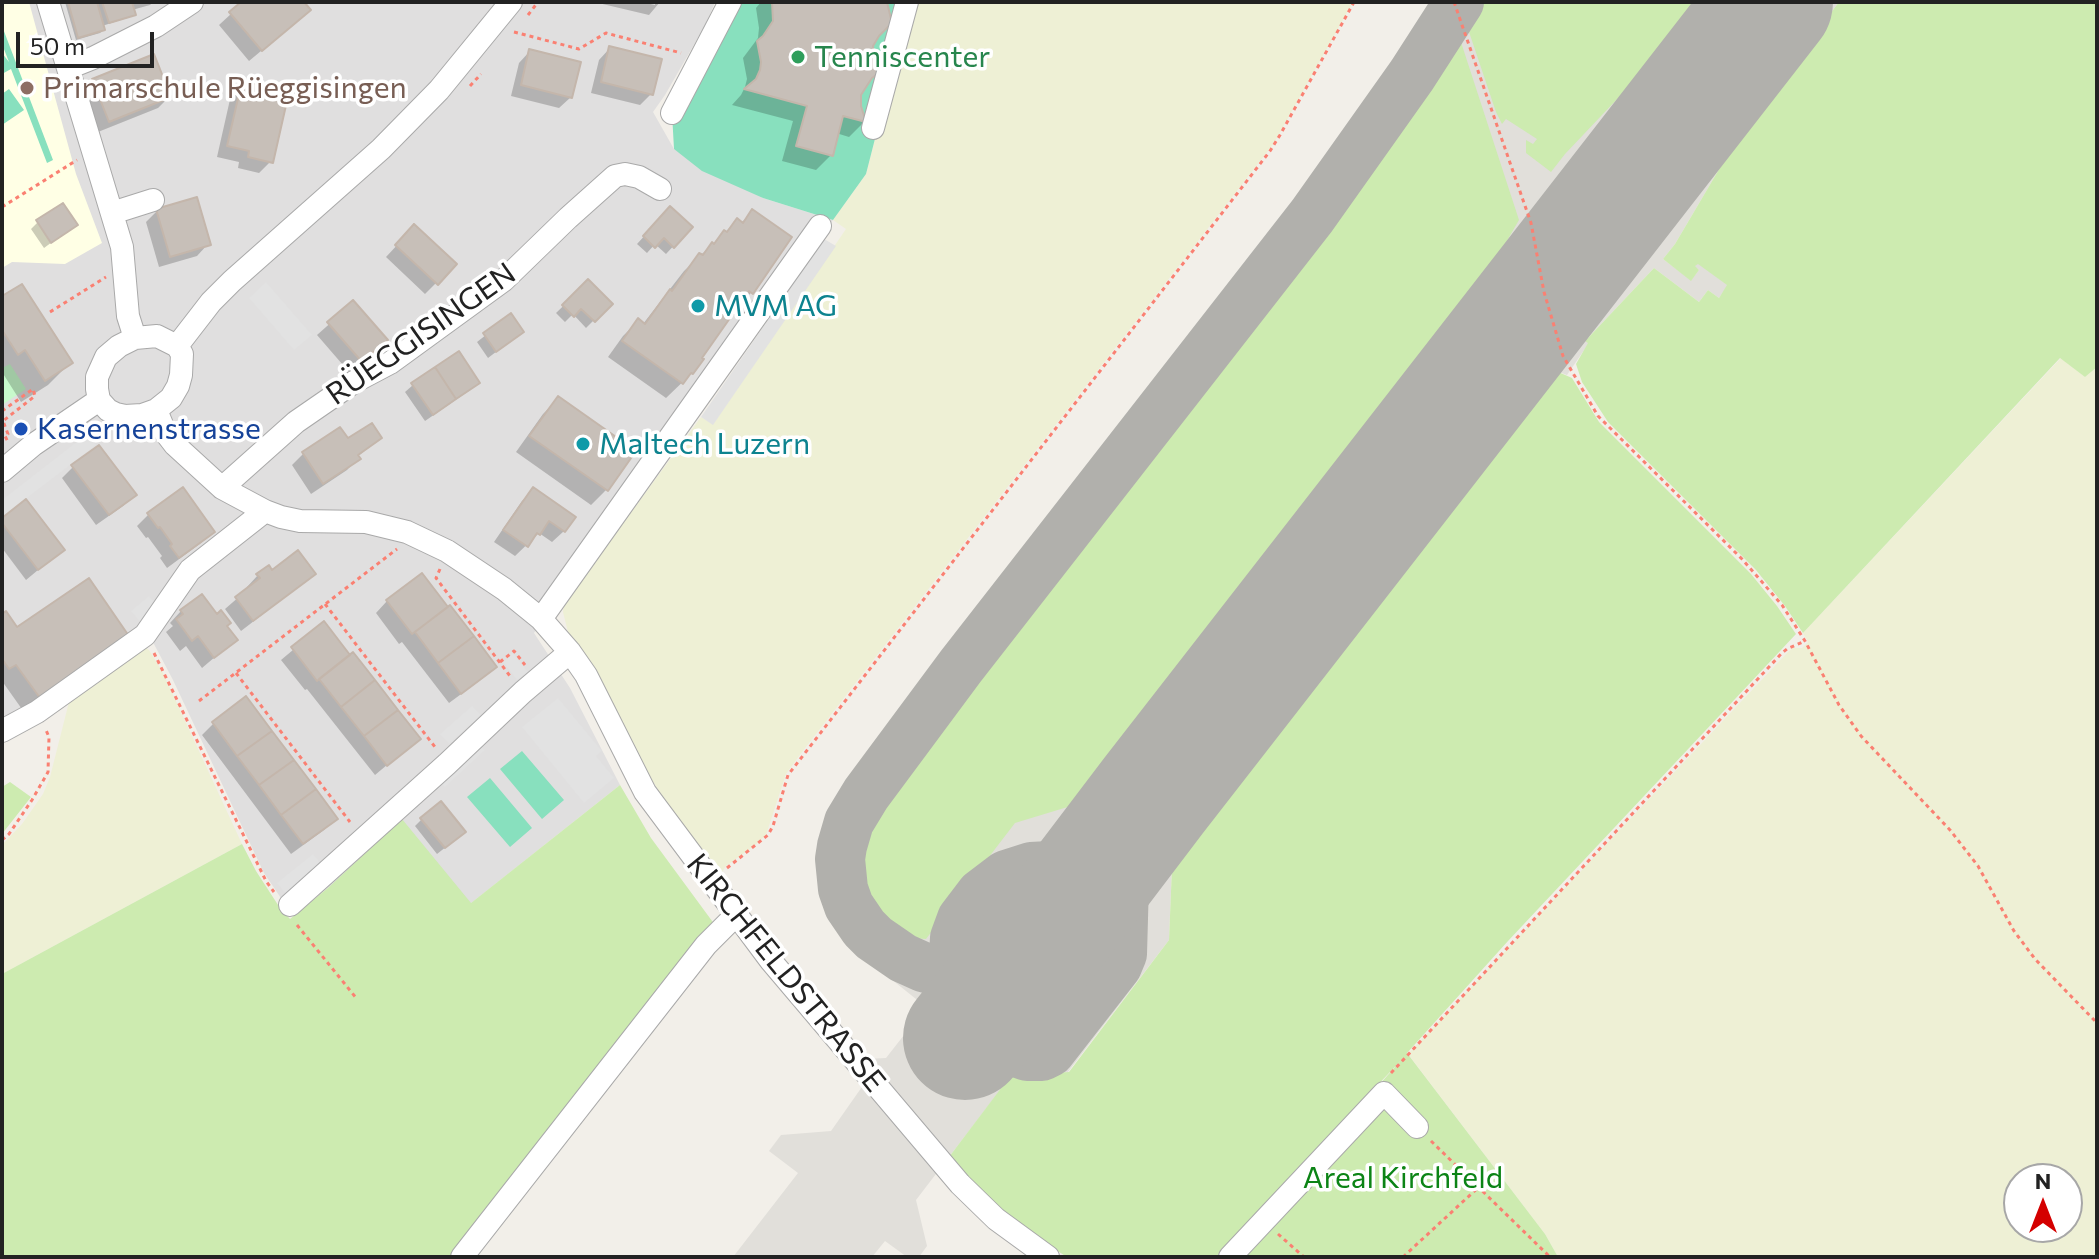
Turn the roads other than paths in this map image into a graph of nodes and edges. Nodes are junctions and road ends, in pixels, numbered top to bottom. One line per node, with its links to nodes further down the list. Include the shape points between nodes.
1 (48, 2): 6 (street)
2 (192, 2): 6 (street, via 156,26)
3 (511, 2): 14 (street, via 439,90 381,149 232,281)
4 (730, 2): 7 (street)
5 (907, 2): 8 (street)
6 (68, 68): 11 (street)
7 (672, 113)
8 (873, 128)
9 (660, 189): 18 (street, RÜEGGISINGEN, via 639,177 615,176 504,280 390,363 296,422)
10 (153, 200): 11 (street)
11 (112, 213): 13 (street)
12 (820, 226): 20 (street)
13 (135, 338): 14 (street, via 157,336); 15 (street, via 106,357 97,377)
14 (177, 346): 16 (street, via 182,354 178,386)
15 (99, 400): 16 (street, via 125,416); 17 (street)
16 (156, 410): 18 (street, KIRCHFELDSTRASSE, via 175,445)
17 (2, 471)
18 (222, 488): 19 (street, KIRCHFELDSTRASSE)
19 (265, 511): 20 (street, KIRCHFELDSTRASSE, via 300,521 366,522 407,532 447,551); 22 (street, via 190,570 145,635)
20 (541, 619): 21 (street, KIRCHFELDSTRASSE)
21 (570, 652): 23 (street); 24 (street, KIRCHFELDSTRASSE, via 645,792)
22 (2, 731)
23 (285, 905)
24 (736, 915): 26 (street, via 706,945); 27 (street, KIRCHFELDSTRASSE, via 951,1173 996,1219)
25 (1417, 1127): 28 (street, via 1384,1093)
26 (462, 1257)
27 (1048, 1257)
28 (1230, 1257)

